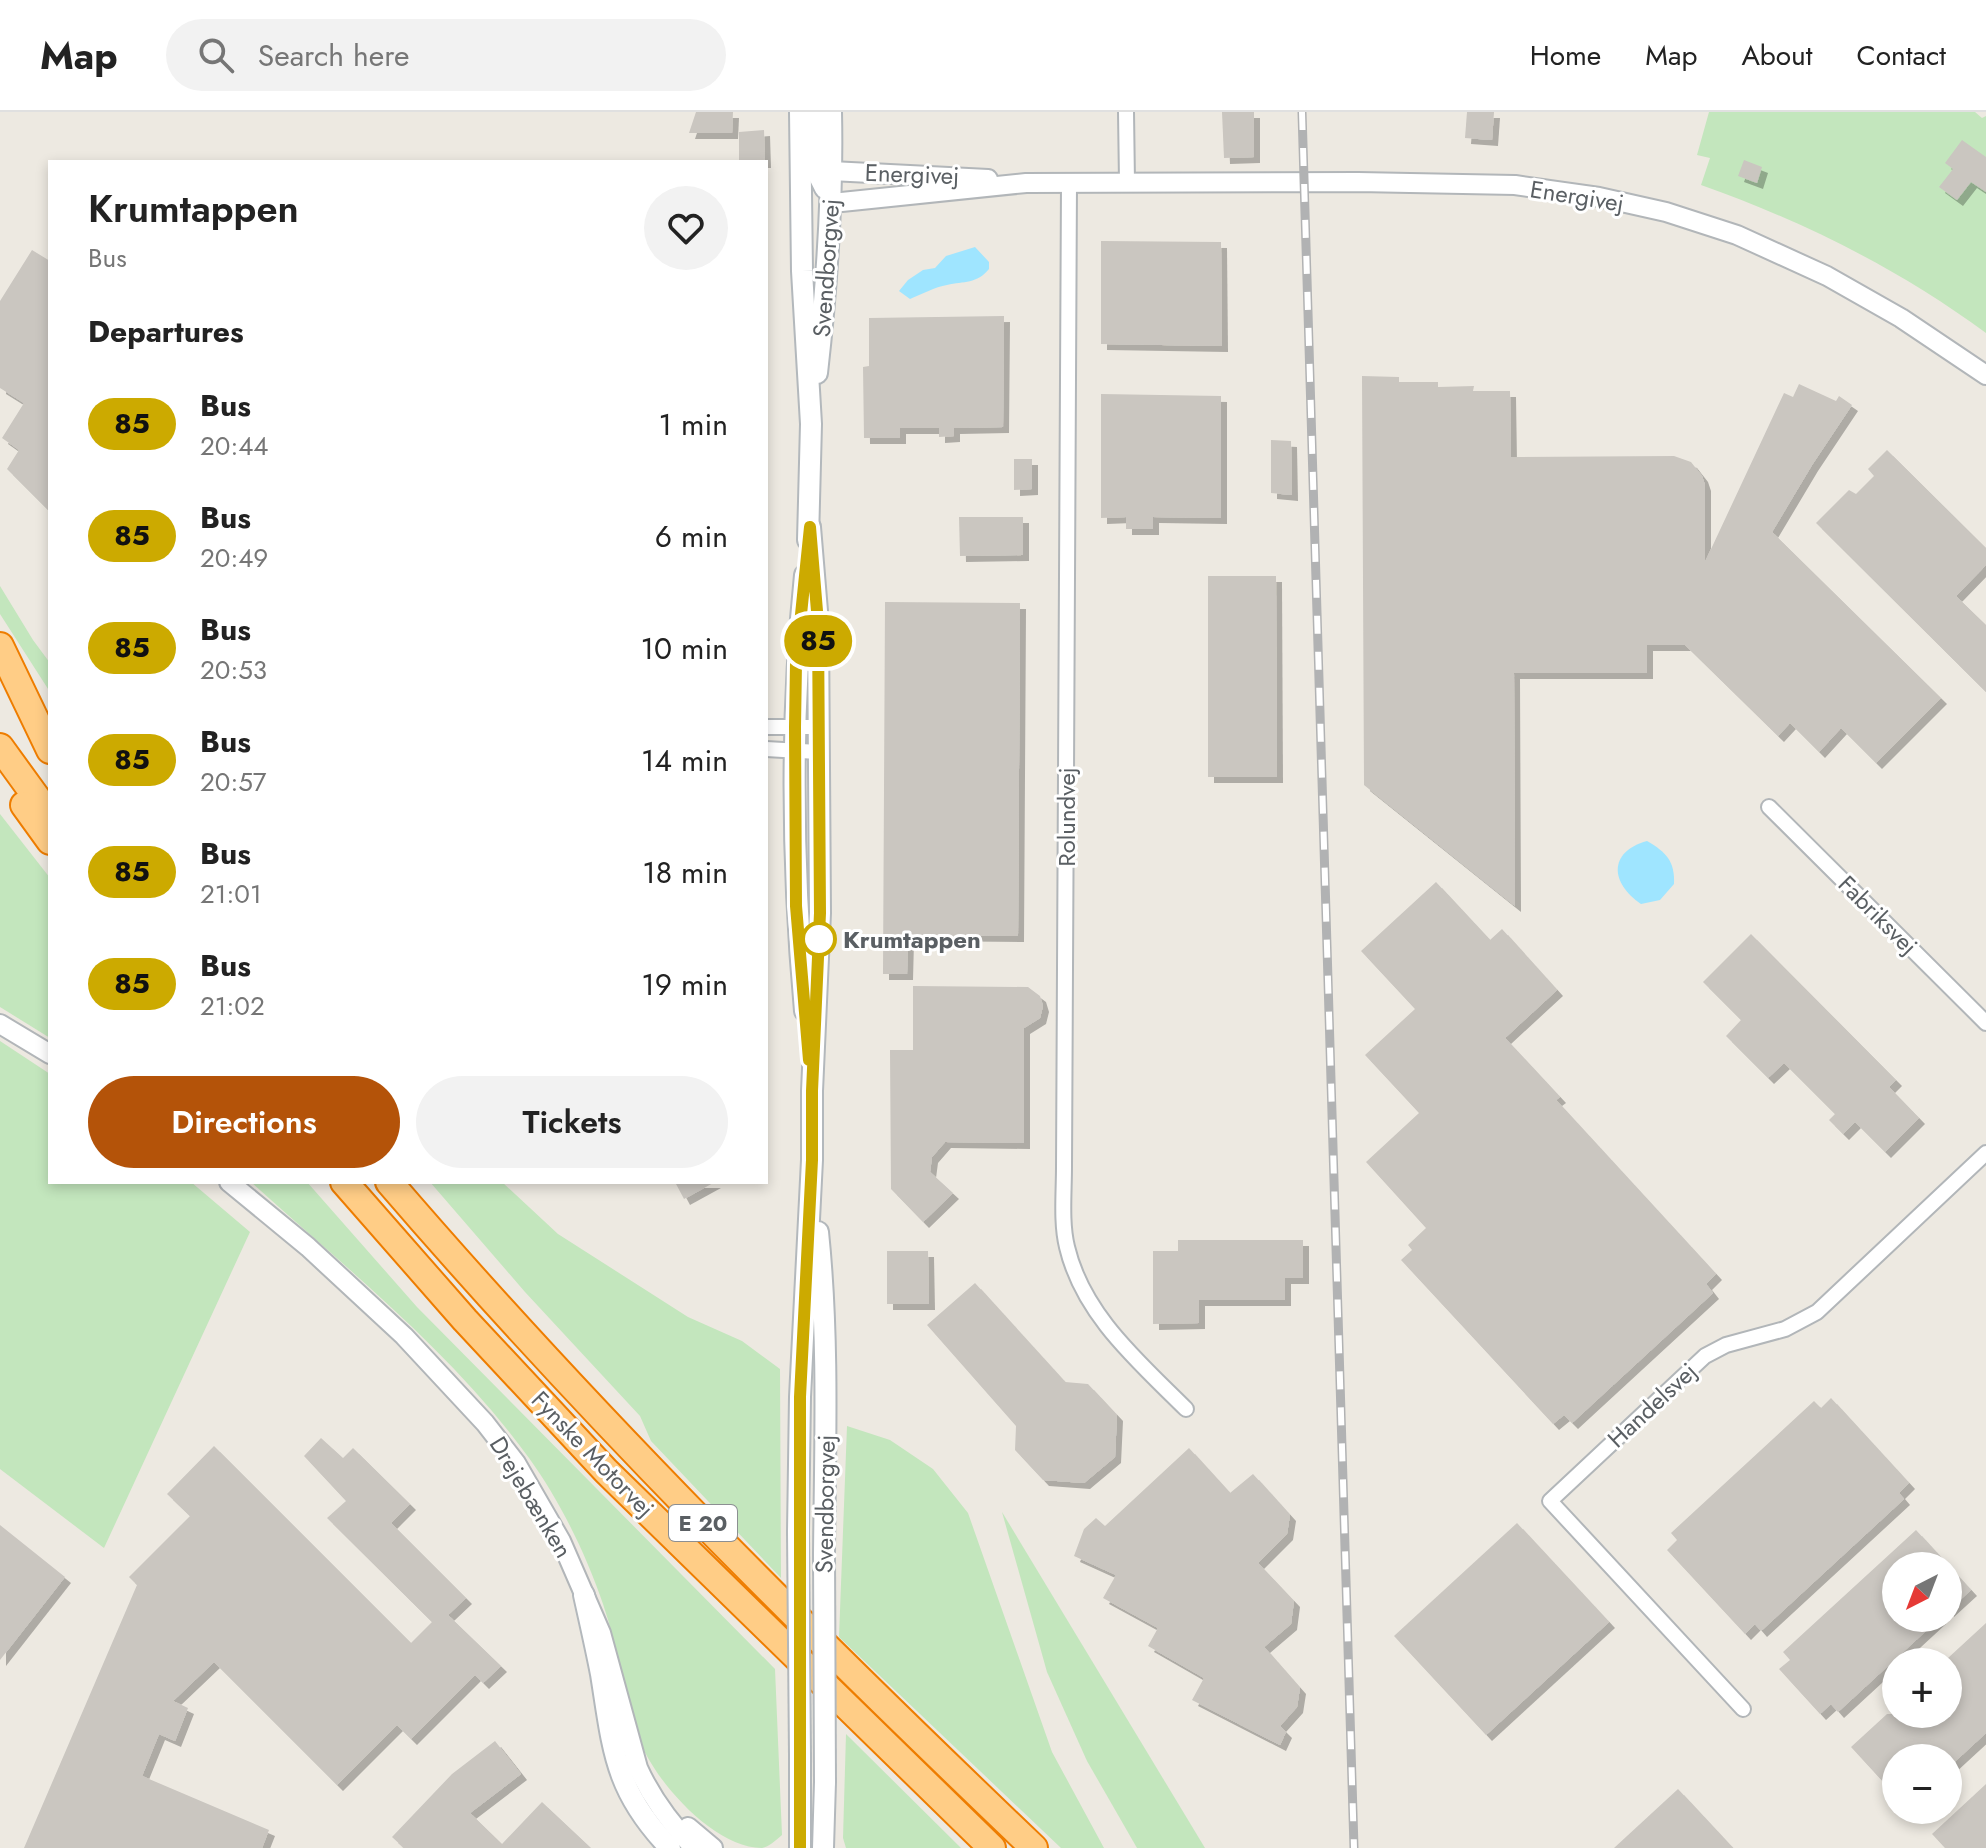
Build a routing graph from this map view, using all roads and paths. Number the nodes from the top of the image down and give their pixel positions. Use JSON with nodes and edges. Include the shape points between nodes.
{"nodes":[{"id":1,"x":800,"y":112,"type":"edge"},
{"id":2,"x":814,"y":112,"type":"edge"},
{"id":3,"x":831,"y":112,"type":"edge"},
{"id":4,"x":1126,"y":112,"type":"edge"},
{"id":5,"x":816,"y":176,"type":"junction"},
{"id":6,"x":1127,"y":182,"type":"junction"},
{"id":7,"x":1026,"y":183,"type":"junction"},
{"id":8,"x":1069,"y":183,"type":"junction"},
{"id":9,"x":832,"y":203,"type":"junction"},
{"id":10,"x":1986,"y":375,"type":"edge"},
{"id":11,"x":811,"y":424,"type":"junction"},
{"id":12,"x":810,"y":527,"type":"junction"},
{"id":13,"x":0,"y":646,"type":"edge"},
{"id":14,"x":0,"y":681,"type":"edge"},
{"id":15,"x":768,"y":727,"type":"edge"},
{"id":16,"x":795,"y":727,"type":"junction"},
{"id":17,"x":818,"y":727,"type":"junction"},
{"id":18,"x":0,"y":747,"type":"edge"},
{"id":19,"x":48,"y":747,"type":"edge"},
{"id":20,"x":48,"y":748,"type":"edge"},
{"id":21,"x":768,"y":749,"type":"edge"},
{"id":22,"x":795,"y":750,"type":"junction"},
{"id":23,"x":818,"y":752,"type":"junction"},
{"id":24,"x":0,"y":773,"type":"edge"},
{"id":25,"x":1769,"y":807,"type":"dead end"},
{"id":26,"x":48,"y":813,"type":"edge"},
{"id":27,"x":48,"y":838,"type":"edge"},
{"id":28,"x":1986,"y":1023,"type":"edge"},
{"id":29,"x":0,"y":1024,"type":"edge"},
{"id":30,"x":48,"y":1053,"type":"edge"},
{"id":31,"x":812,"y":1091,"type":"junction"},
{"id":32,"x":1986,"y":1153,"type":"edge"},
{"id":33,"x":812,"y":1160,"type":"junction"},
{"id":34,"x":231,"y":1184,"type":"edge"},
{"id":35,"x":346,"y":1184,"type":"edge"},
{"id":36,"x":391,"y":1184,"type":"edge"},
{"id":37,"x":1186,"y":1409,"type":"dead end"},
{"id":38,"x":584,"y":1595,"type":"junction"},
{"id":39,"x":1743,"y":1709,"type":"dead end"},
{"id":40,"x":646,"y":1787,"type":"junction"},
{"id":41,"x":798,"y":1844,"type":"edge"},
{"id":42,"x":670,"y":1848,"type":"edge"},
{"id":43,"x":694,"y":1848,"type":"edge"},
{"id":44,"x":713,"y":1848,"type":"edge"},
{"id":45,"x":823,"y":1848,"type":"edge"},
{"id":46,"x":992,"y":1848,"type":"edge"},
{"id":47,"x":1034,"y":1848,"type":"edge"}],
"edges":[{"from":1,"to":5,"type":"main road","name":"Svendborgvej"},
{"from":2,"to":5,"type":"main road"},
{"from":3,"to":5,"type":"main road","name":"Svendborgvej"},
{"from":4,"to":6,"type":"street"},
{"from":5,"to":7,"type":"street","name":"Energivej","via":[[957,175]]},
{"from":5,"to":9,"type":"main road","name":"Svendborgvej"},
{"from":5,"to":11,"type":"main road","name":"Svendborgvej","via":[[802,271]]},
{"from":6,"to":8,"type":"street","name":"Energivej"},
{"from":6,"to":10,"type":"street","name":"Energivej","via":[[1515,185],[1666,212],[1737,235],[1827,276]]},
{"from":7,"to":8,"type":"street","name":"Energivej"},
{"from":7,"to":9,"type":"street","name":"Energivej"},
{"from":8,"to":37,"type":"street","name":"Rolundvej","via":[[1066,1244],[1097,1314]]},
{"from":9,"to":11,"type":"main road","name":"Svendborgvej"},
{"from":11,"to":12,"type":"main road","name":"Svendborgvej"},
{"from":12,"to":16,"type":"main road","name":"Svendborgvej"},
{"from":12,"to":17,"type":"main road","name":"Svendborgvej","via":[[818,623]]},
{"from":13,"to":19,"type":"highway"},
{"from":14,"to":20,"type":"highway"},
{"from":15,"to":16,"type":"street"},
{"from":16,"to":17,"type":"street"},
{"from":16,"to":22,"type":"main road","name":"Svendborgvej"},
{"from":17,"to":23,"type":"main road","name":"Svendborgvej"},
{"from":18,"to":26,"type":"highway"},
{"from":21,"to":22,"type":"street"},
{"from":22,"to":23,"type":"street"},
{"from":22,"to":31,"type":"main road","name":"Svendborgvej","via":[[796,906]]},
{"from":23,"to":31,"type":"main road","name":"Svendborgvej","via":[[820,913]]},
{"from":24,"to":27,"type":"highway"},
{"from":25,"to":28,"type":"street","name":"Fabriksvej"},
{"from":29,"to":30,"type":"street"},
{"from":31,"to":33,"type":"main road","name":"Svendborgvej"},
{"from":32,"to":39,"type":"street","name":"Handelsvej","via":[[1817,1312],[1785,1329],[1705,1356],[1550,1501]]},
{"from":33,"to":41,"type":"main road","name":"Svendborgvej","bridge":true,"via":[[800,1397]]},
{"from":33,"to":45,"type":"main road","name":"Svendborgvej","bridge":true,"via":[[826,1381]]},
{"from":34,"to":38,"type":"street","name":"Drejebænken","via":[[404,1336],[485,1423],[548,1516]]},
{"from":35,"to":46,"type":"highway","name":"Fynske Motorvej","number":"E 20","via":[[606,1471]]},
{"from":36,"to":47,"type":"highway","name":"Fynske Motorvej","number":"E 20","via":[[641,1460]]},
{"from":38,"to":40,"type":"street","name":"Drejebænken","via":[[601,1633]]},
{"from":38,"to":42,"type":"main road","via":[[616,1764],[635,1807]]},
{"from":40,"to":43,"type":"street","name":"Drejebænken"},
{"from":40,"to":44,"type":"street"}]}
